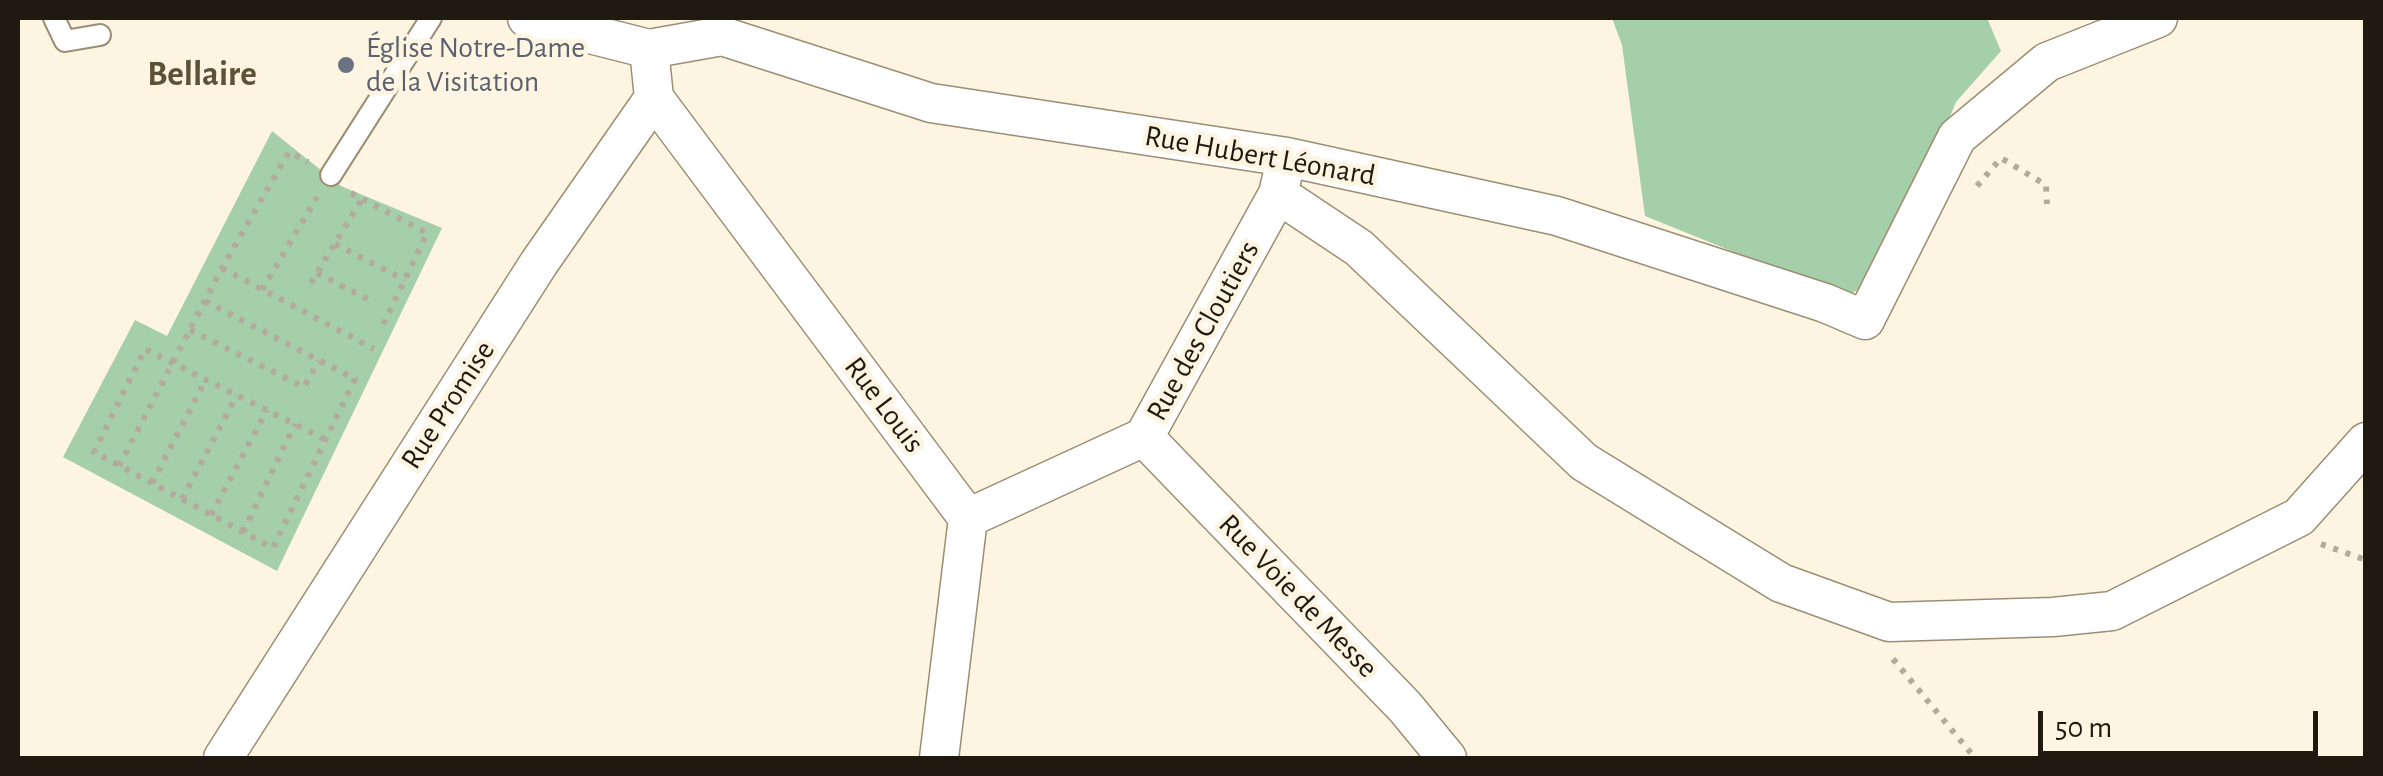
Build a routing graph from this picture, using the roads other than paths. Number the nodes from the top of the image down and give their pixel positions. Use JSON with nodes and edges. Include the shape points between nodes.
{"nodes":[{"id":1,"x":54,"y":18,"type":"edge"},
{"id":2,"x":432,"y":18,"type":"edge"},
{"id":3,"x":527,"y":18,"type":"edge"},
{"id":4,"x":2158,"y":18,"type":"edge"},
{"id":5,"x":100,"y":35,"type":"dead end"},
{"id":6,"x":648,"y":49,"type":"junction"},
{"id":7,"x":654,"y":98,"type":"junction"},
{"id":8,"x":1287,"y":156,"type":"junction"},
{"id":9,"x":329,"y":178,"type":"road end"},
{"id":10,"x":1278,"y":194,"type":"junction"},
{"id":11,"x":1144,"y":437,"type":"junction"},
{"id":12,"x":2366,"y":442,"type":"edge"},
{"id":13,"x":968,"y":518,"type":"junction"},
{"id":14,"x":223,"y":758,"type":"edge"},
{"id":15,"x":938,"y":758,"type":"edge"},
{"id":16,"x":1447,"y":758,"type":"edge"}],
"edges":[{"from":1,"to":5,"type":"lane","via":[[65,41]]},
{"from":2,"to":9,"type":"lane"},
{"from":3,"to":6,"type":"street"},
{"from":4,"to":8,"type":"street","name":"Rue Hubert Léonard","via":[[2047,62],[1957,137],[1865,320],[1558,216]]},
{"from":6,"to":7,"type":"street"},
{"from":6,"to":8,"type":"street","name":"Rue Hubert Léonard","via":[[722,36],[930,102]]},
{"from":7,"to":13,"type":"street","name":"Rue Louis"},
{"from":7,"to":14,"type":"street","name":"Rue Promise","via":[[539,263]]},
{"from":8,"to":10,"type":"street","name":"Rue des Cloutiers"},
{"from":10,"to":11,"type":"street","name":"Rue des Cloutiers"},
{"from":10,"to":12,"type":"street","via":[[1359,248],[1584,462],[1781,583],[1889,622],[2112,612],[2299,516]]},
{"from":11,"to":13,"type":"street","name":"Rue des Cloutiers"},
{"from":11,"to":16,"type":"street","name":"Rue Voie de Messe"},
{"from":13,"to":15,"type":"street"}]}
